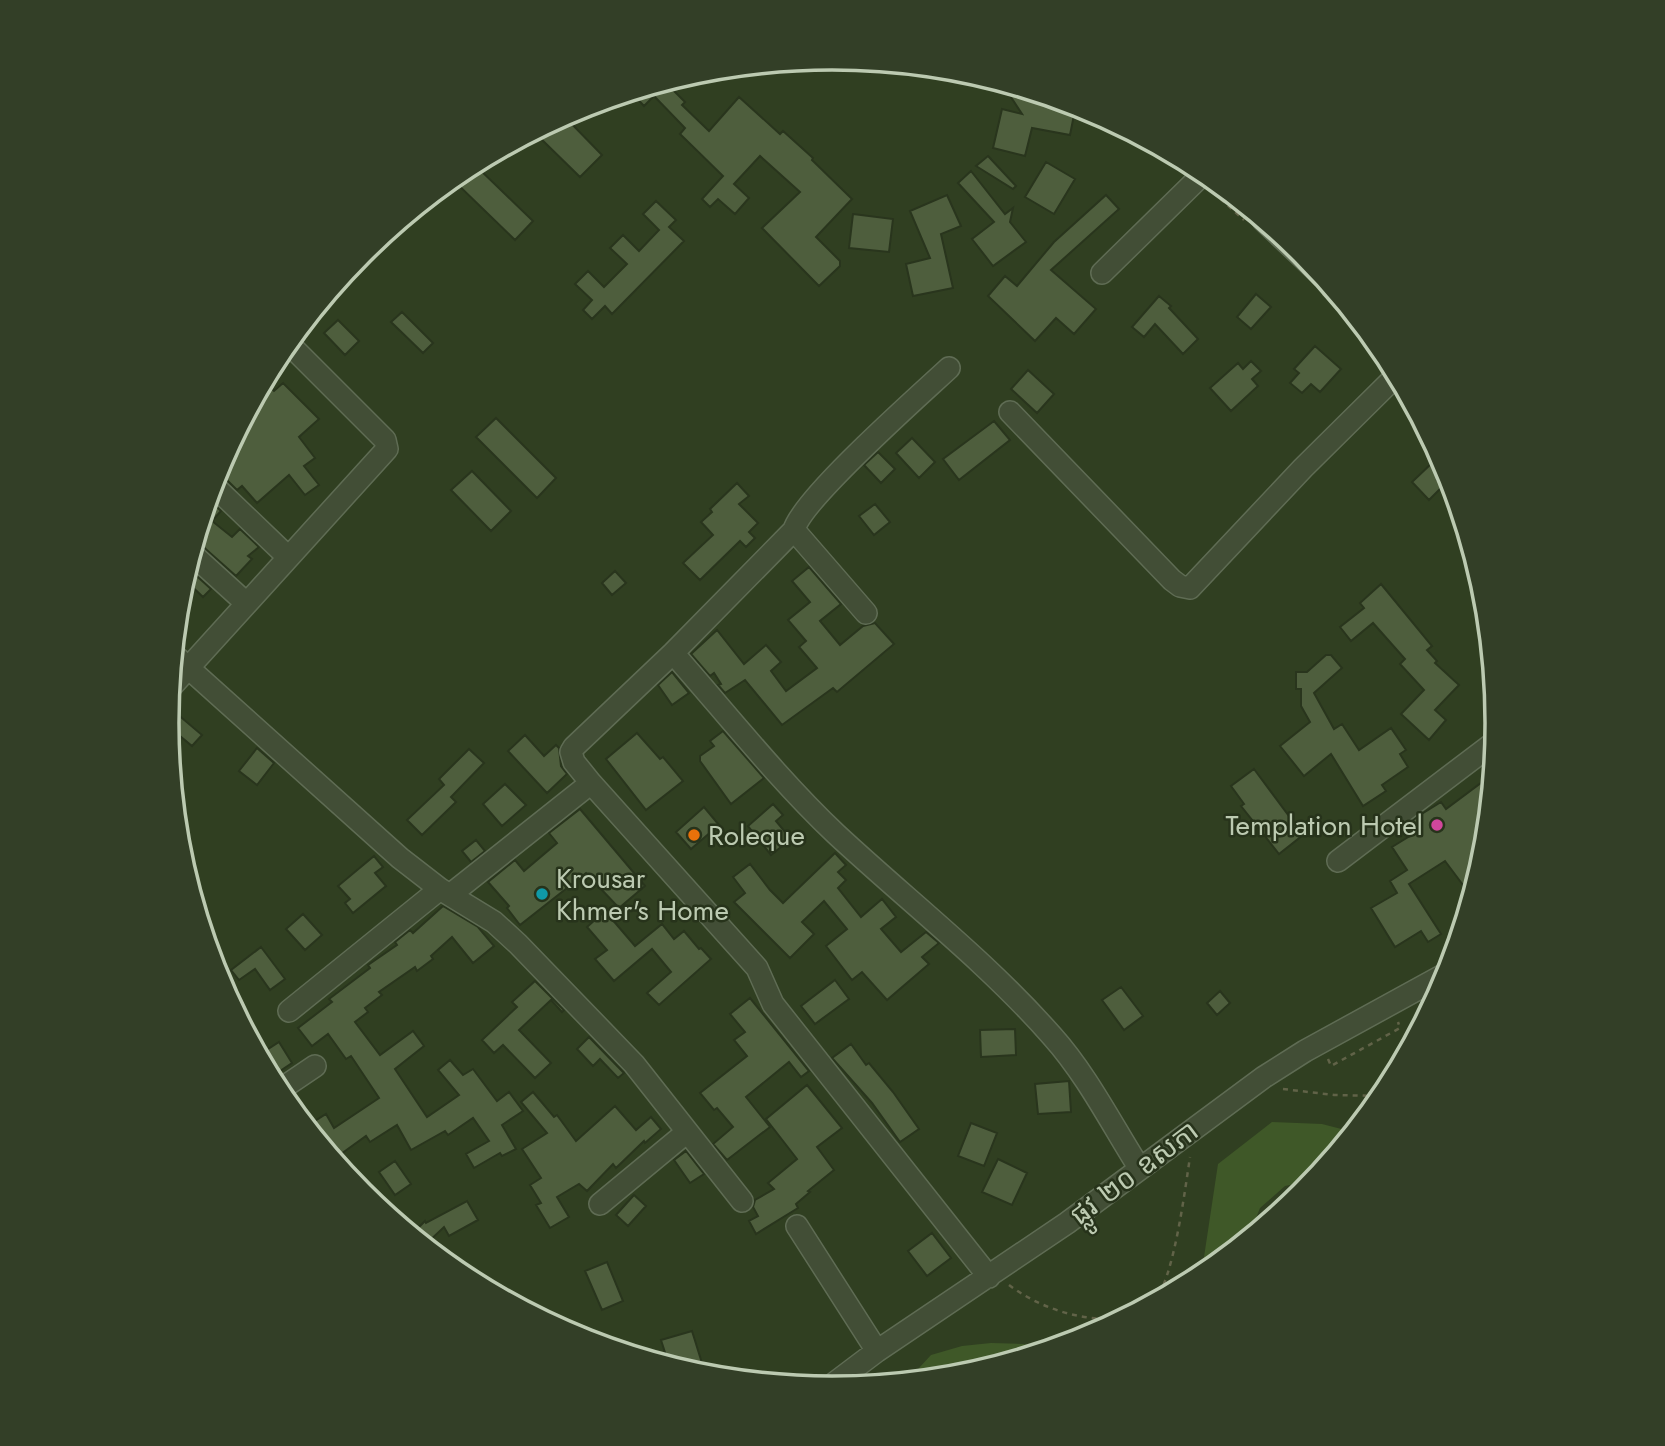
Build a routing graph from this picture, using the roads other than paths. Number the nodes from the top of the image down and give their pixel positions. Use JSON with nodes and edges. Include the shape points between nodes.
{"nodes":[{"id":1,"x":1196,"y":181,"type":"edge"},
{"id":2,"x":1102,"y":272,"type":"dead end"},
{"id":3,"x":296,"y":351,"type":"edge"},
{"id":4,"x":949,"y":368,"type":"dead end"},
{"id":5,"x":1389,"y":383,"type":"edge"},
{"id":6,"x":1010,"y":412,"type":"dead end"},
{"id":7,"x":221,"y":493,"type":"edge"},
{"id":8,"x":794,"y":530,"type":"junction"},
{"id":9,"x":288,"y":557,"type":"junction"},
{"id":10,"x":200,"y":561,"type":"edge"},
{"id":11,"x":246,"y":603,"type":"junction"},
{"id":12,"x":866,"y":613,"type":"dead end"},
{"id":13,"x":673,"y":653,"type":"junction"},
{"id":14,"x":183,"y":659,"type":"edge"},
{"id":15,"x":183,"y":662,"type":"edge"},
{"id":16,"x":1485,"y":750,"type":"edge"},
{"id":17,"x":591,"y":783,"type":"junction"},
{"id":18,"x":1338,"y":861,"type":"dead end"},
{"id":19,"x":445,"y":892,"type":"junction"},
{"id":20,"x":1432,"y":981,"type":"edge"},
{"id":21,"x":289,"y":1011,"type":"dead end"},
{"id":22,"x":315,"y":1066,"type":"dead end"},
{"id":23,"x":289,"y":1084,"type":"edge"},
{"id":24,"x":687,"y":1132,"type":"junction"},
{"id":25,"x":1140,"y":1168,"type":"junction"},
{"id":26,"x":742,"y":1201,"type":"dead end"},
{"id":27,"x":600,"y":1204,"type":"dead end"},
{"id":28,"x":797,"y":1226,"type":"dead end"},
{"id":29,"x":996,"y":1279,"type":"junction"},
{"id":30,"x":877,"y":1351,"type":"junction"},
{"id":31,"x":844,"y":1376,"type":"edge"}],
"edges":[{"from":1,"to":2,"type":"street"},
{"from":3,"to":9,"type":"street","via":[[387,449]]},
{"from":4,"to":8,"type":"street","via":[[841,471],[799,517]]},
{"from":5,"to":6,"type":"street","via":[[1190,588],[1172,580]]},
{"from":7,"to":9,"type":"street"},
{"from":8,"to":12,"type":"street"},
{"from":8,"to":13,"type":"street"},
{"from":9,"to":11,"type":"street"},
{"from":10,"to":11,"type":"street"},
{"from":11,"to":14,"type":"street"},
{"from":13,"to":17,"type":"street","via":[[574,747],[574,762]]},
{"from":13,"to":25,"type":"street","via":[[794,791],[1053,1037]]},
{"from":15,"to":19,"type":"street","via":[[400,858]]},
{"from":16,"to":18,"type":"street"},
{"from":17,"to":19,"type":"street"},
{"from":17,"to":29,"type":"street","via":[[757,968],[773,1004]]},
{"from":19,"to":21,"type":"street"},
{"from":19,"to":24,"type":"street","via":[[494,922],[518,944],[634,1064]]},
{"from":20,"to":25,"type":"street","name":"ផ្លូវ ២០ ឧសភា","via":[[1295,1057]]},
{"from":22,"to":23,"type":"street"},
{"from":24,"to":26,"type":"street"},
{"from":24,"to":27,"type":"street"},
{"from":25,"to":29,"type":"street","name":"ផ្លូវ ២០ ឧសភា"},
{"from":28,"to":30,"type":"street"},
{"from":29,"to":30,"type":"street","name":"ផ្លូវ ២០ ឧសភា"},
{"from":30,"to":31,"type":"street","name":"ផ្លូវ ២០ ឧសភា"}]}
